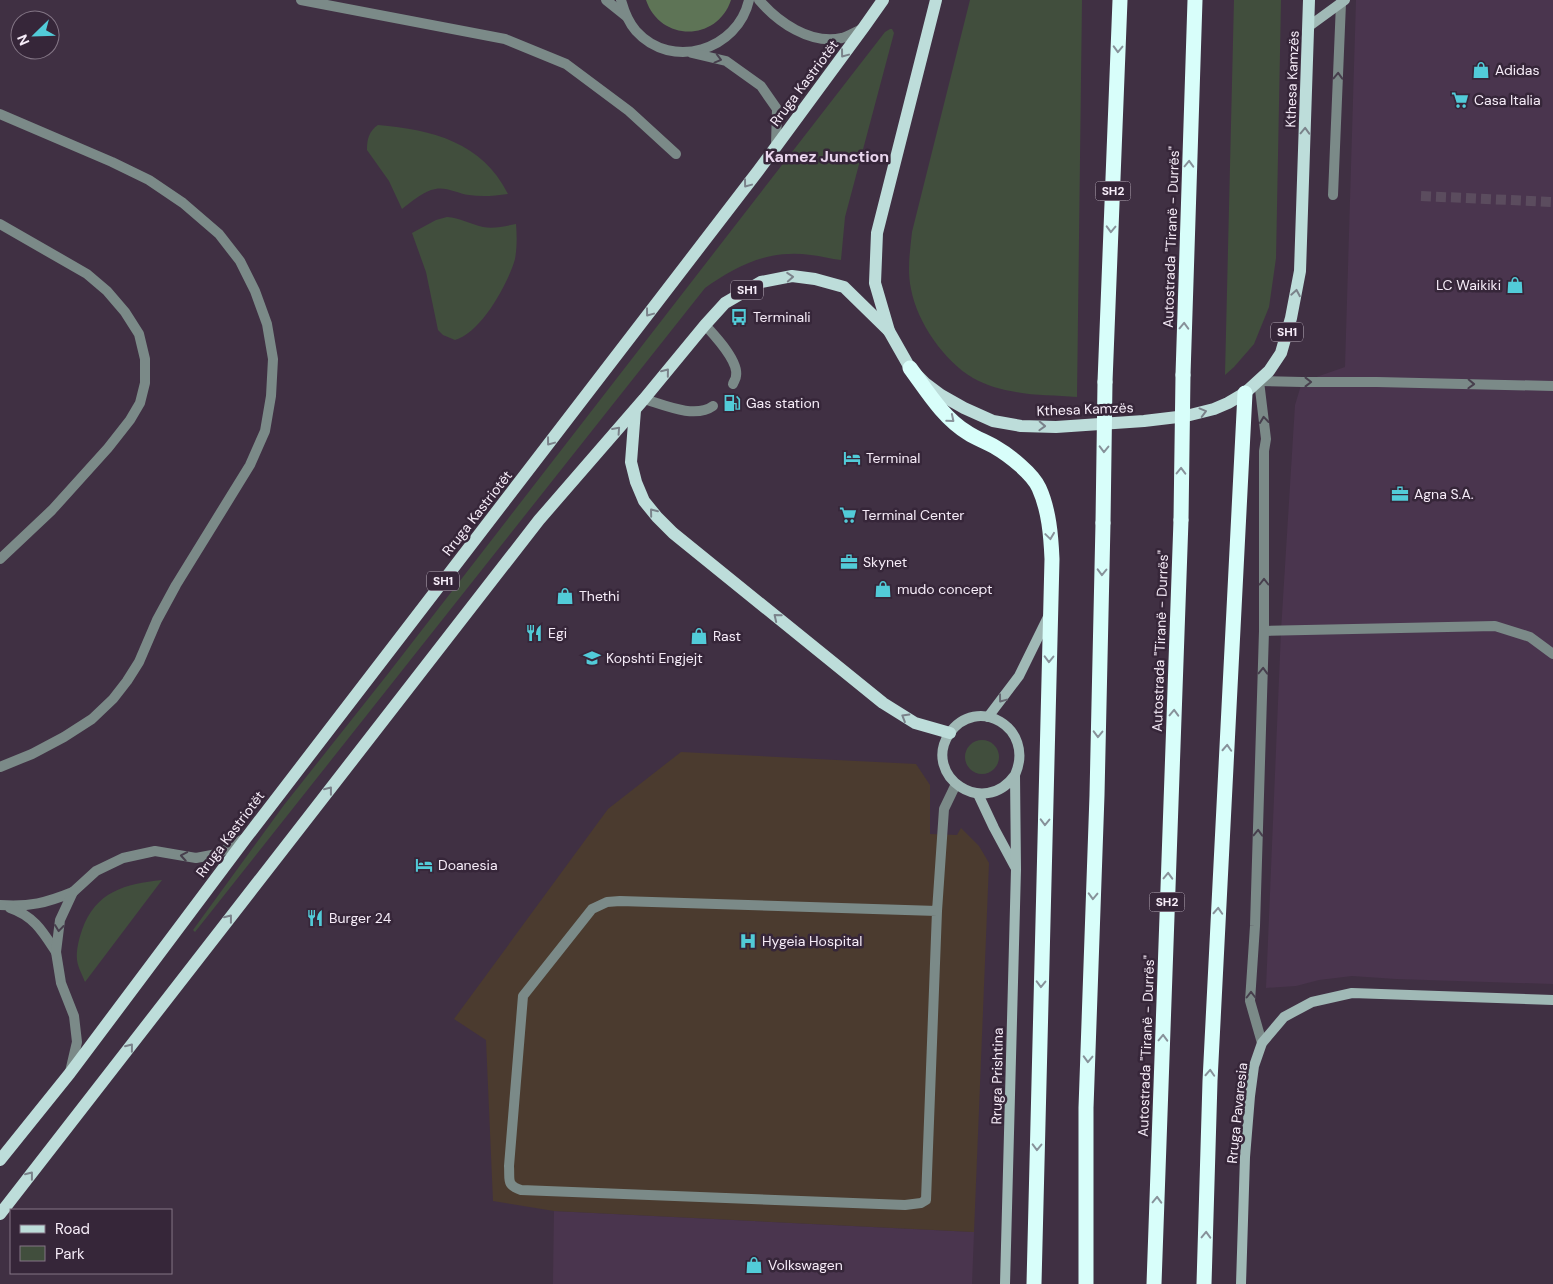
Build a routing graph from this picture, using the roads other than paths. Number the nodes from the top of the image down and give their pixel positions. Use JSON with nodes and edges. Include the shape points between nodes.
{"nodes":[{"id":1,"x":300,"y":0,"type":"edge"},
{"id":2,"x":606,"y":0,"type":"edge"},
{"id":3,"x":621,"y":0,"type":"edge"},
{"id":4,"x":749,"y":0,"type":"edge"},
{"id":5,"x":758,"y":0,"type":"edge"},
{"id":6,"x":883,"y":0,"type":"edge"},
{"id":7,"x":936,"y":0,"type":"edge"},
{"id":8,"x":1120,"y":0,"type":"edge"},
{"id":9,"x":1195,"y":0,"type":"edge"},
{"id":10,"x":1309,"y":0,"type":"edge"},
{"id":11,"x":1343,"y":1,"type":"edge"},
{"id":12,"x":626,"y":16,"type":"junction"},
{"id":13,"x":864,"y":27,"type":"junction"},
{"id":14,"x":1308,"y":27,"type":"junction"},
{"id":15,"x":689,"y":52,"type":"junction"},
{"id":16,"x":0,"y":114,"type":"edge"},
{"id":17,"x":776,"y":145,"type":"junction"},
{"id":18,"x":676,"y":154,"type":"dead end"},
{"id":19,"x":1333,"y":195,"type":"dead end"},
{"id":20,"x":0,"y":224,"type":"edge"},
{"id":21,"x":705,"y":325,"type":"junction"},
{"id":22,"x":889,"y":331,"type":"junction"},
{"id":23,"x":910,"y":368,"type":"junction"},
{"id":24,"x":1259,"y":381,"type":"junction"},
{"id":25,"x":733,"y":384,"type":"dead end"},
{"id":26,"x":1553,"y":386,"type":"edge"},
{"id":27,"x":1245,"y":393,"type":"junction"},
{"id":28,"x":644,"y":399,"type":"junction"},
{"id":29,"x":713,"y":406,"type":"dead end"},
{"id":30,"x":635,"y":410,"type":"junction"},
{"id":31,"x":0,"y":559,"type":"edge"},
{"id":32,"x":1051,"y":611,"type":"junction"},
{"id":33,"x":1264,"y":631,"type":"junction"},
{"id":34,"x":1553,"y":654,"type":"edge"},
{"id":35,"x":988,"y":717,"type":"junction"},
{"id":36,"x":950,"y":732,"type":"junction"},
{"id":37,"x":0,"y":767,"type":"edge"},
{"id":38,"x":1015,"y":775,"type":"junction"},
{"id":39,"x":956,"y":784,"type":"junction"},
{"id":40,"x":978,"y":794,"type":"junction"},
{"id":41,"x":246,"y":838,"type":"junction"},
{"id":42,"x":1016,"y":869,"type":"junction"},
{"id":43,"x":73,"y":892,"type":"junction"},
{"id":44,"x":1,"y":905,"type":"edge"},
{"id":45,"x":937,"y":911,"type":"junction"},
{"id":46,"x":56,"y":952,"type":"junction"},
{"id":47,"x":1553,"y":1000,"type":"edge"},
{"id":48,"x":1262,"y":1043,"type":"junction"},
{"id":49,"x":70,"y":1073,"type":"junction"},
{"id":50,"x":0,"y":1160,"type":"edge"},
{"id":51,"x":0,"y":1214,"type":"edge"},
{"id":52,"x":1005,"y":1284,"type":"edge"},
{"id":53,"x":1034,"y":1284,"type":"edge"},
{"id":54,"x":1086,"y":1284,"type":"edge"},
{"id":55,"x":1154,"y":1284,"type":"edge"},
{"id":56,"x":1204,"y":1284,"type":"edge"},
{"id":57,"x":1241,"y":1284,"type":"edge"}],
"edges":[{"from":1,"to":18,"type":"street","via":[[505,40],[566,64],[629,111]]},
{"from":2,"to":12,"type":"street"},
{"from":3,"to":12,"type":"street"},
{"from":4,"to":15,"type":"street","via":[[738,26],[724,39],[708,48]]},
{"from":5,"to":13,"type":"street","via":[[768,11],[800,32],[820,39],[842,38]]},
{"from":6,"to":13,"type":"main road","name":"Rruga Kastriotët","number":"SH1"},
{"from":7,"to":22,"type":"main road","name":"Kthesa Kamzës","number":"SH1","via":[[877,233],[875,282]]},
{"from":8,"to":54,"type":"highway","number":"SH2","one_way":true,"bridge":true,"via":[[1105,382],[1097,795],[1086,1108]]},
{"from":55,"to":9,"type":"highway","name":"Autostrada \"Tiranë - Durrës\"","number":"SH2","one_way":true,"bridge":true,"via":[[1181,520]]},
{"from":10,"to":14,"type":"main road","name":"Kthesa Kamzës","number":"SH1"},
{"from":11,"to":14,"type":"main road"},
{"from":19,"to":11,"type":"street","one_way":true},
{"from":12,"to":15,"type":"street","via":[[637,32],[652,44],[670,51]]},
{"from":13,"to":17,"type":"main road","name":"Rruga Kastriotët","number":"SH1","one_way":true},
{"from":24,"to":14,"type":"main road","name":"Kthesa Kamzës","number":"SH1","one_way":true,"via":[[1281,353],[1300,271]]},
{"from":15,"to":17,"type":"street","one_way":true,"via":[[726,61],[762,86],[776,110]]},
{"from":16,"to":37,"type":"street","via":[[149,180],[183,203],[219,234],[240,261],[255,291],[267,324],[273,359],[265,431],[250,464],[164,606],[127,681],[92,719],[32,754]]},
{"from":17,"to":41,"type":"main road","name":"Rruga Kastriotët","number":"SH1","one_way":true},
{"from":20,"to":31,"type":"street","via":[[87,274],[107,291],[139,334],[145,359],[145,383],[140,403],[130,420],[52,510]]},
{"from":21,"to":22,"type":"main road","number":"SH1","one_way":true,"via":[[725,304],[761,282],[792,276],[844,287]]},
{"from":21,"to":25,"type":"street","via":[[734,364],[736,375]]},
{"from":28,"to":21,"type":"main road","number":"SH1","one_way":true},
{"from":22,"to":23,"type":"main road","name":"Kthesa Kamzës","number":"SH1"},
{"from":23,"to":27,"type":"main road","name":"Kthesa Kamzës","number":"SH1","one_way":true,"via":[[941,395],[964,408],[993,421],[1021,426],[1056,427],[1186,416],[1221,406]]},
{"from":23,"to":32,"type":"highway","one_way":true,"via":[[942,411],[967,433],[996,447],[1019,464],[1039,487],[1051,541]]},
{"from":24,"to":26,"type":"street","one_way":true},
{"from":24,"to":27,"type":"main road","name":"Kthesa Kamzës","number":"SH1"},
{"from":33,"to":24,"type":"street","one_way":true,"via":[[1266,439]]},
{"from":56,"to":27,"type":"highway","one_way":true,"via":[[1210,1080]]},
{"from":28,"to":29,"type":"street","via":[[691,412]]},
{"from":28,"to":30,"type":"main road","number":"SH1"},
{"from":36,"to":30,"type":"main road","one_way":true,"via":[[915,723],[883,703],[657,518],[644,501],[631,462]]},
{"from":51,"to":30,"type":"main road","number":"SH1","one_way":true,"via":[[539,520]]},
{"from":32,"to":35,"type":"main road","one_way":true,"via":[[1019,676]]},
{"from":32,"to":53,"type":"highway","one_way":true},
{"from":33,"to":34,"type":"street","via":[[1495,626],[1530,637]]},
{"from":48,"to":33,"type":"street","one_way":true,"via":[[1250,1001]]},
{"from":35,"to":36,"type":"main road","via":[[967,720]]},
{"from":35,"to":38,"type":"main road","name":"Rruga Prishtina","via":[[1006,725],[1016,737],[1020,756]]},
{"from":36,"to":39,"type":"main road","via":[[944,761]]},
{"from":38,"to":40,"type":"main road","via":[[996,791]]},
{"from":38,"to":42,"type":"main road","name":"Rruga Prishtina"},
{"from":39,"to":40,"type":"main road"},
{"from":39,"to":45,"type":"street","via":[[944,809]]},
{"from":40,"to":42,"type":"main road","name":"Rruga Prishtina"},
{"from":41,"to":43,"type":"street","one_way":true,"via":[[217,854],[196,858],[155,851],[123,858],[96,871]]},
{"from":41,"to":49,"type":"main road","name":"Rruga Kastriotët","number":"SH1"},
{"from":42,"to":52,"type":"main road","name":"Rruga Prishtina"},
{"from":43,"to":44,"type":"street","via":[[30,906]]},
{"from":43,"to":46,"type":"street","one_way":true,"via":[[60,920]]},
{"from":44,"to":46,"type":"street","via":[[24,913],[40,927]]},
{"from":45,"to":45,"type":"street","via":[[926,1200],[905,1205],[512,1188],[509,1166],[523,996],[584,918],[599,904],[620,901]]},
{"from":46,"to":49,"type":"street","via":[[61,982],[74,1016],[77,1042]]},
{"from":47,"to":48,"type":"main road","name":"Rruga Pavaresia","via":[[1352,993],[1312,1002],[1284,1017]]},
{"from":48,"to":57,"type":"main road","name":"Rruga Pavaresia","via":[[1254,1066],[1250,1096]]},
{"from":49,"to":50,"type":"main road","name":"Rruga Kastriotët","number":"SH1"}]}
